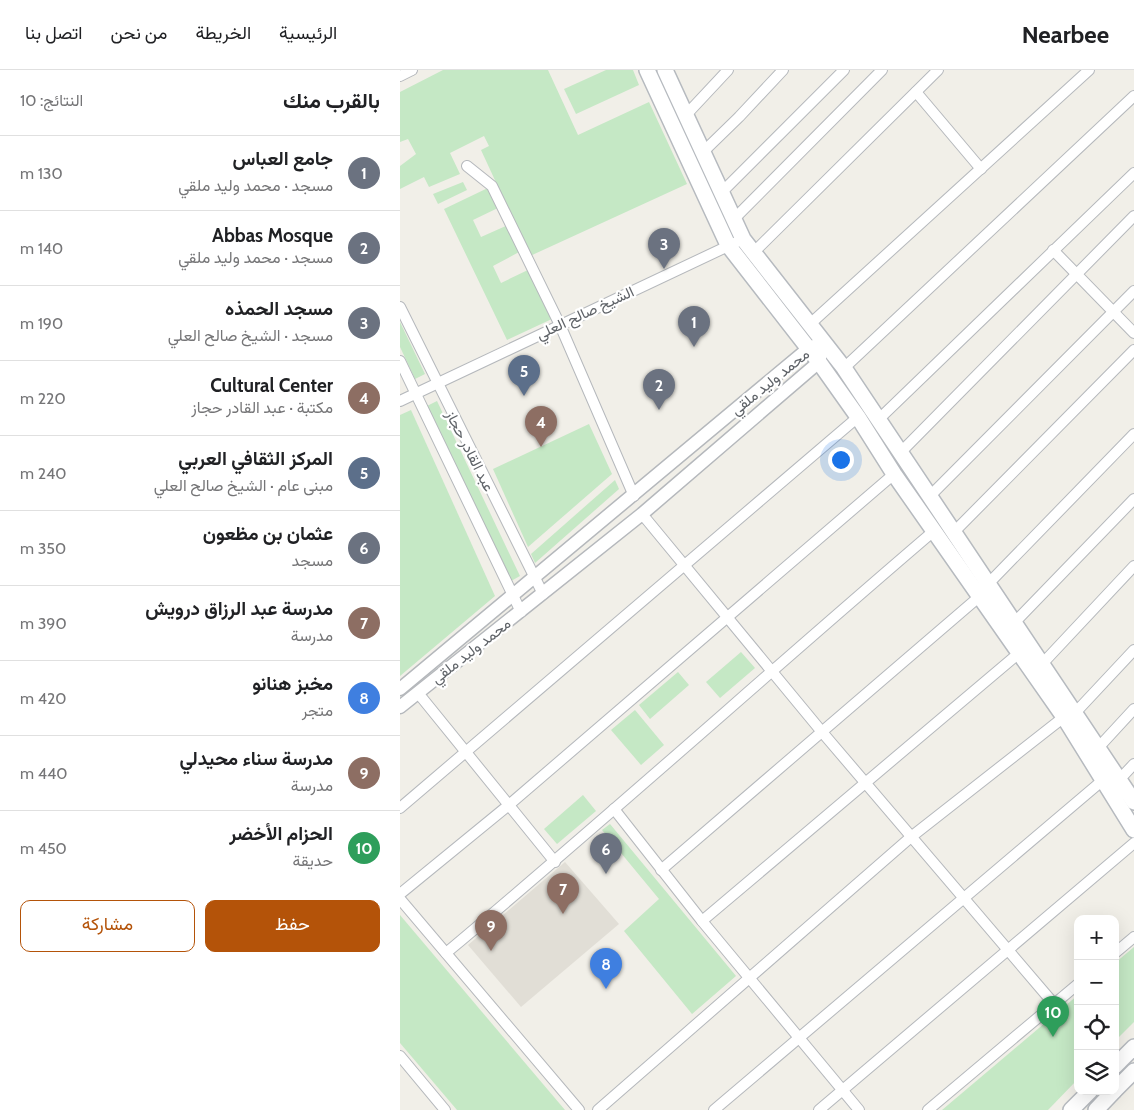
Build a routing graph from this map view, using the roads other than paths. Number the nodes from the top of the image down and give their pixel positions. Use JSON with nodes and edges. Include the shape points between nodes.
{"nodes":[{"id":1,"x":412,"y":70,"type":"edge"},
{"id":2,"x":647,"y":70,"type":"edge"},
{"id":3,"x":728,"y":70,"type":"edge"},
{"id":4,"x":783,"y":70,"type":"edge"},
{"id":5,"x":844,"y":70,"type":"edge"},
{"id":6,"x":882,"y":70,"type":"edge"},
{"id":7,"x":938,"y":70,"type":"edge"},
{"id":8,"x":1089,"y":70,"type":"edge"},
{"id":9,"x":669,"y":73,"type":"edge"},
{"id":10,"x":400,"y":76,"type":"edge"},
{"id":11,"x":916,"y":92,"type":"junction"},
{"id":12,"x":1134,"y":96,"type":"edge"},
{"id":13,"x":685,"y":116,"type":"junction"},
{"id":14,"x":702,"y":153,"type":"junction"},
{"id":15,"x":467,"y":166,"type":"dead end"},
{"id":16,"x":981,"y":169,"type":"junction"},
{"id":17,"x":1134,"y":172,"type":"edge"},
{"id":18,"x":721,"y":193,"type":"junction"},
{"id":19,"x":1134,"y":216,"type":"edge"},
{"id":20,"x":733,"y":220,"type":"junction"},
{"id":21,"x":735,"y":242,"type":"junction"},
{"id":22,"x":1053,"y":250,"type":"junction"},
{"id":23,"x":753,"y":253,"type":"junction"},
{"id":24,"x":1077,"y":273,"type":"junction"},
{"id":25,"x":1134,"y":291,"type":"edge"},
{"id":26,"x":400,"y":307,"type":"edge"},
{"id":27,"x":1114,"y":312,"type":"junction"},
{"id":28,"x":560,"y":325,"type":"junction"},
{"id":29,"x":810,"y":325,"type":"junction"},
{"id":30,"x":1134,"y":333,"type":"edge"},
{"id":31,"x":824,"y":342,"type":"junction"},
{"id":32,"x":809,"y":348,"type":"junction"},
{"id":33,"x":1134,"y":350,"type":"edge"},
{"id":34,"x":400,"y":361,"type":"edge"},
{"id":35,"x":819,"y":362,"type":"junction"},
{"id":36,"x":844,"y":368,"type":"junction"},
{"id":37,"x":436,"y":384,"type":"junction"},
{"id":38,"x":416,"y":394,"type":"junction"},
{"id":39,"x":400,"y":401,"type":"edge"},
{"id":40,"x":858,"y":417,"type":"junction"},
{"id":41,"x":878,"y":420,"type":"junction"},
{"id":42,"x":1134,"y":434,"type":"edge"},
{"id":43,"x":900,"y":453,"type":"junction"},
{"id":44,"x":894,"y":474,"type":"junction"},
{"id":45,"x":634,"y":496,"type":"junction"},
{"id":46,"x":929,"y":497,"type":"junction"},
{"id":47,"x":1134,"y":499,"type":"edge"},
{"id":48,"x":642,"y":514,"type":"junction"},
{"id":49,"x":935,"y":530,"type":"junction"},
{"id":50,"x":954,"y":532,"type":"junction"},
{"id":51,"x":682,"y":565,"type":"junction"},
{"id":52,"x":1134,"y":566,"type":"edge"},
{"id":53,"x":534,"y":577,"type":"junction"},
{"id":54,"x":984,"y":590,"type":"junction"},
{"id":55,"x":512,"y":594,"type":"junction"},
{"id":56,"x":542,"y":594,"type":"junction"},
{"id":57,"x":521,"y":612,"type":"junction"},
{"id":58,"x":726,"y":617,"type":"junction"},
{"id":59,"x":1015,"y":622,"type":"junction"},
{"id":60,"x":1134,"y":650,"type":"edge"},
{"id":61,"x":1019,"y":653,"type":"junction"},
{"id":62,"x":1043,"y":663,"type":"junction"},
{"id":63,"x":771,"y":670,"type":"junction"},
{"id":64,"x":400,"y":690,"type":"edge"},
{"id":65,"x":418,"y":693,"type":"junction"},
{"id":66,"x":400,"y":707,"type":"edge"},
{"id":67,"x":1134,"y":709,"type":"edge"},
{"id":68,"x":1069,"y":715,"type":"junction"},
{"id":69,"x":822,"y":732,"type":"junction"},
{"id":70,"x":1098,"y":748,"type":"junction"},
{"id":71,"x":466,"y":752,"type":"junction"},
{"id":72,"x":1134,"y":764,"type":"edge"},
{"id":73,"x":1104,"y":780,"type":"junction"},
{"id":74,"x":1119,"y":780,"type":"junction"},
{"id":75,"x":866,"y":783,"type":"junction"},
{"id":76,"x":1134,"y":802,"type":"edge"},
{"id":77,"x":510,"y":804,"type":"junction"},
{"id":78,"x":400,"y":808,"type":"edge"},
{"id":79,"x":614,"y":809,"type":"junction"},
{"id":80,"x":1134,"y":830,"type":"edge"},
{"id":81,"x":911,"y":836,"type":"junction"},
{"id":82,"x":1134,"y":843,"type":"edge"},
{"id":83,"x":555,"y":862,"type":"junction"},
{"id":84,"x":661,"y":870,"type":"junction"},
{"id":85,"x":400,"y":894,"type":"edge"},
{"id":86,"x":963,"y":898,"type":"junction"},
{"id":87,"x":400,"y":899,"type":"edge"},
{"id":88,"x":702,"y":921,"type":"junction"},
{"id":89,"x":1134,"y":937,"type":"edge"},
{"id":90,"x":1007,"y":950,"type":"junction"},
{"id":91,"x":1119,"y":950,"type":"edge"},
{"id":92,"x":446,"y":953,"type":"junction"},
{"id":93,"x":750,"y":977,"type":"junction"},
{"id":94,"x":1074,"y":987,"type":"edge"},
{"id":95,"x":1054,"y":1004,"type":"junction"},
{"id":96,"x":798,"y":1037,"type":"junction"},
{"id":97,"x":1134,"y":1047,"type":"edge"},
{"id":98,"x":400,"y":1056,"type":"edge"},
{"id":99,"x":1119,"y":1062,"type":"edge"},
{"id":100,"x":1134,"y":1071,"type":"edge"},
{"id":101,"x":1119,"y":1087,"type":"edge"},
{"id":102,"x":843,"y":1090,"type":"junction"},
{"id":103,"x":1086,"y":1095,"type":"edge"},
{"id":104,"x":1111,"y":1095,"type":"edge"},
{"id":105,"x":442,"y":1109,"type":"edge"},
{"id":106,"x":579,"y":1110,"type":"edge"},
{"id":107,"x":598,"y":1110,"type":"edge"},
{"id":108,"x":714,"y":1110,"type":"edge"},
{"id":109,"x":819,"y":1110,"type":"edge"},
{"id":110,"x":859,"y":1110,"type":"edge"},
{"id":111,"x":928,"y":1110,"type":"edge"},
{"id":112,"x":1072,"y":1110,"type":"edge"},
{"id":113,"x":1096,"y":1110,"type":"edge"}],
"edges":[{"from":1,"to":10,"type":"street"},
{"from":2,"to":21,"type":"main road"},
{"from":3,"to":13,"type":"street"},
{"from":4,"to":14,"type":"street"},
{"from":5,"to":18,"type":"street"},
{"from":6,"to":20,"type":"street"},
{"from":7,"to":11,"type":"street"},
{"from":8,"to":16,"type":"street"},
{"from":9,"to":13,"type":"main road"},
{"from":11,"to":16,"type":"street"},
{"from":11,"to":23,"type":"street"},
{"from":12,"to":36,"type":"street"},
{"from":13,"to":14,"type":"main road"},
{"from":14,"to":18,"type":"main road"},
{"from":15,"to":28,"type":"street","via":[[492,186]]},
{"from":16,"to":29,"type":"street"},
{"from":17,"to":22,"type":"street"},
{"from":18,"to":20,"type":"main road"},
{"from":19,"to":24,"type":"street"},
{"from":20,"to":21,"type":"main road"},
{"from":21,"to":23,"type":"main road"},
{"from":21,"to":28,"type":"street","name":"الشيخ صالح العلي"},
{"from":21,"to":32,"type":"main road"},
{"from":22,"to":24,"type":"street"},
{"from":22,"to":41,"type":"street"},
{"from":23,"to":29,"type":"main road"},
{"from":24,"to":27,"type":"street"},
{"from":24,"to":43,"type":"street"},
{"from":25,"to":27,"type":"street"},
{"from":26,"to":37,"type":"street","name":"عبد القادر حجاز"},
{"from":27,"to":30,"type":"street"},
{"from":27,"to":46,"type":"street"},
{"from":28,"to":37,"type":"street","name":"الشيخ صالح العلي"},
{"from":28,"to":45,"type":"street"},
{"from":29,"to":31,"type":"main road"},
{"from":31,"to":32,"type":"street","name":"محمد وليد ملقي"},
{"from":31,"to":35,"type":"street","name":"محمد وليد ملقي"},
{"from":31,"to":36,"type":"main road"},
{"from":32,"to":35,"type":"main road"},
{"from":32,"to":45,"type":"street","name":"محمد وليد ملقي"},
{"from":33,"to":50,"type":"street"},
{"from":34,"to":38,"type":"street","name":"عبد القادر حجاز"},
{"from":35,"to":40,"type":"main road"},
{"from":35,"to":48,"type":"street","name":"محمد وليد ملقي"},
{"from":36,"to":41,"type":"main road"},
{"from":37,"to":38,"type":"street","name":"الشيخ صالح العلي"},
{"from":37,"to":53,"type":"street","name":"عبد القادر حجاز"},
{"from":38,"to":39,"type":"street","name":"الشيخ صالح العلي"},
{"from":38,"to":55,"type":"street","name":"عبد القادر حجاز"},
{"from":40,"to":44,"type":"main road"},
{"from":40,"to":51,"type":"street"},
{"from":41,"to":43,"type":"main road"},
{"from":42,"to":54,"type":"street"},
{"from":43,"to":46,"type":"main road"},
{"from":44,"to":49,"type":"main road"},
{"from":44,"to":58,"type":"street"},
{"from":45,"to":53,"type":"street","name":"محمد وليد ملقي"},
{"from":46,"to":50,"type":"main road"},
{"from":47,"to":59,"type":"street"},
{"from":48,"to":51,"type":"street"},
{"from":48,"to":56,"type":"street","name":"محمد وليد ملقي"},
{"from":49,"to":54,"type":"main road"},
{"from":49,"to":63,"type":"street"},
{"from":50,"to":54,"type":"main road"},
{"from":51,"to":58,"type":"street"},
{"from":51,"to":71,"type":"street"},
{"from":52,"to":62,"type":"street"},
{"from":53,"to":55,"type":"street","name":"محمد وليد ملقي"},
{"from":53,"to":56,"type":"street","name":"عبد القادر حجاز"},
{"from":54,"to":59,"type":"main road"},
{"from":54,"to":61,"type":"main road"},
{"from":54,"to":69,"type":"street"},
{"from":55,"to":57,"type":"street","name":"عبد القادر حجاز"},
{"from":55,"to":64,"type":"street","name":"محمد وليد ملقي"},
{"from":56,"to":57,"type":"street","name":"محمد وليد ملقي"},
{"from":57,"to":65,"type":"street","name":"محمد وليد ملقي"},
{"from":58,"to":63,"type":"street"},
{"from":58,"to":77,"type":"street"},
{"from":59,"to":62,"type":"main road"},
{"from":60,"to":68,"type":"street"},
{"from":61,"to":68,"type":"main road"},
{"from":61,"to":75,"type":"street"},
{"from":62,"to":68,"type":"main road"},
{"from":63,"to":69,"type":"street"},
{"from":63,"to":79,"type":"street"},
{"from":65,"to":66,"type":"street","name":"محمد وليد ملقي"},
{"from":65,"to":71,"type":"street"},
{"from":67,"to":70,"type":"street"},
{"from":68,"to":70,"type":"main road"},
{"from":68,"to":73,"type":"main road"},
{"from":68,"to":81,"type":"street"},
{"from":69,"to":75,"type":"street"},
{"from":69,"to":84,"type":"street"},
{"from":70,"to":74,"type":"main road"},
{"from":71,"to":77,"type":"street"},
{"from":71,"to":78,"type":"street"},
{"from":72,"to":74,"type":"street"},
{"from":73,"to":80,"type":"main road"},
{"from":73,"to":86,"type":"street"},
{"from":74,"to":76,"type":"main road"},
{"from":75,"to":81,"type":"street"},
{"from":75,"to":88,"type":"street"},
{"from":77,"to":83,"type":"street"},
{"from":77,"to":85,"type":"street"},
{"from":79,"to":83,"type":"street"},
{"from":79,"to":84,"type":"street"},
{"from":81,"to":86,"type":"street"},
{"from":81,"to":93,"type":"street"},
{"from":82,"to":90,"type":"street"},
{"from":83,"to":92,"type":"street"},
{"from":84,"to":88,"type":"street"},
{"from":86,"to":90,"type":"street"},
{"from":86,"to":96,"type":"street"},
{"from":87,"to":92,"type":"street"},
{"from":88,"to":93,"type":"street"},
{"from":89,"to":91,"type":"street"},
{"from":90,"to":95,"type":"street"},
{"from":90,"to":102,"type":"street"},
{"from":92,"to":106,"type":"street"},
{"from":93,"to":96,"type":"street"},
{"from":93,"to":107,"type":"street"},
{"from":94,"to":95,"type":"street"},
{"from":95,"to":111,"type":"street"},
{"from":96,"to":102,"type":"street"},
{"from":96,"to":108,"type":"street"},
{"from":97,"to":99,"type":"main road"},
{"from":98,"to":105,"type":"street"},
{"from":100,"to":101,"type":"main road"},
{"from":102,"to":109,"type":"street"},
{"from":102,"to":110,"type":"street"},
{"from":103,"to":112,"type":"main road"},
{"from":104,"to":113,"type":"main road"}]}
